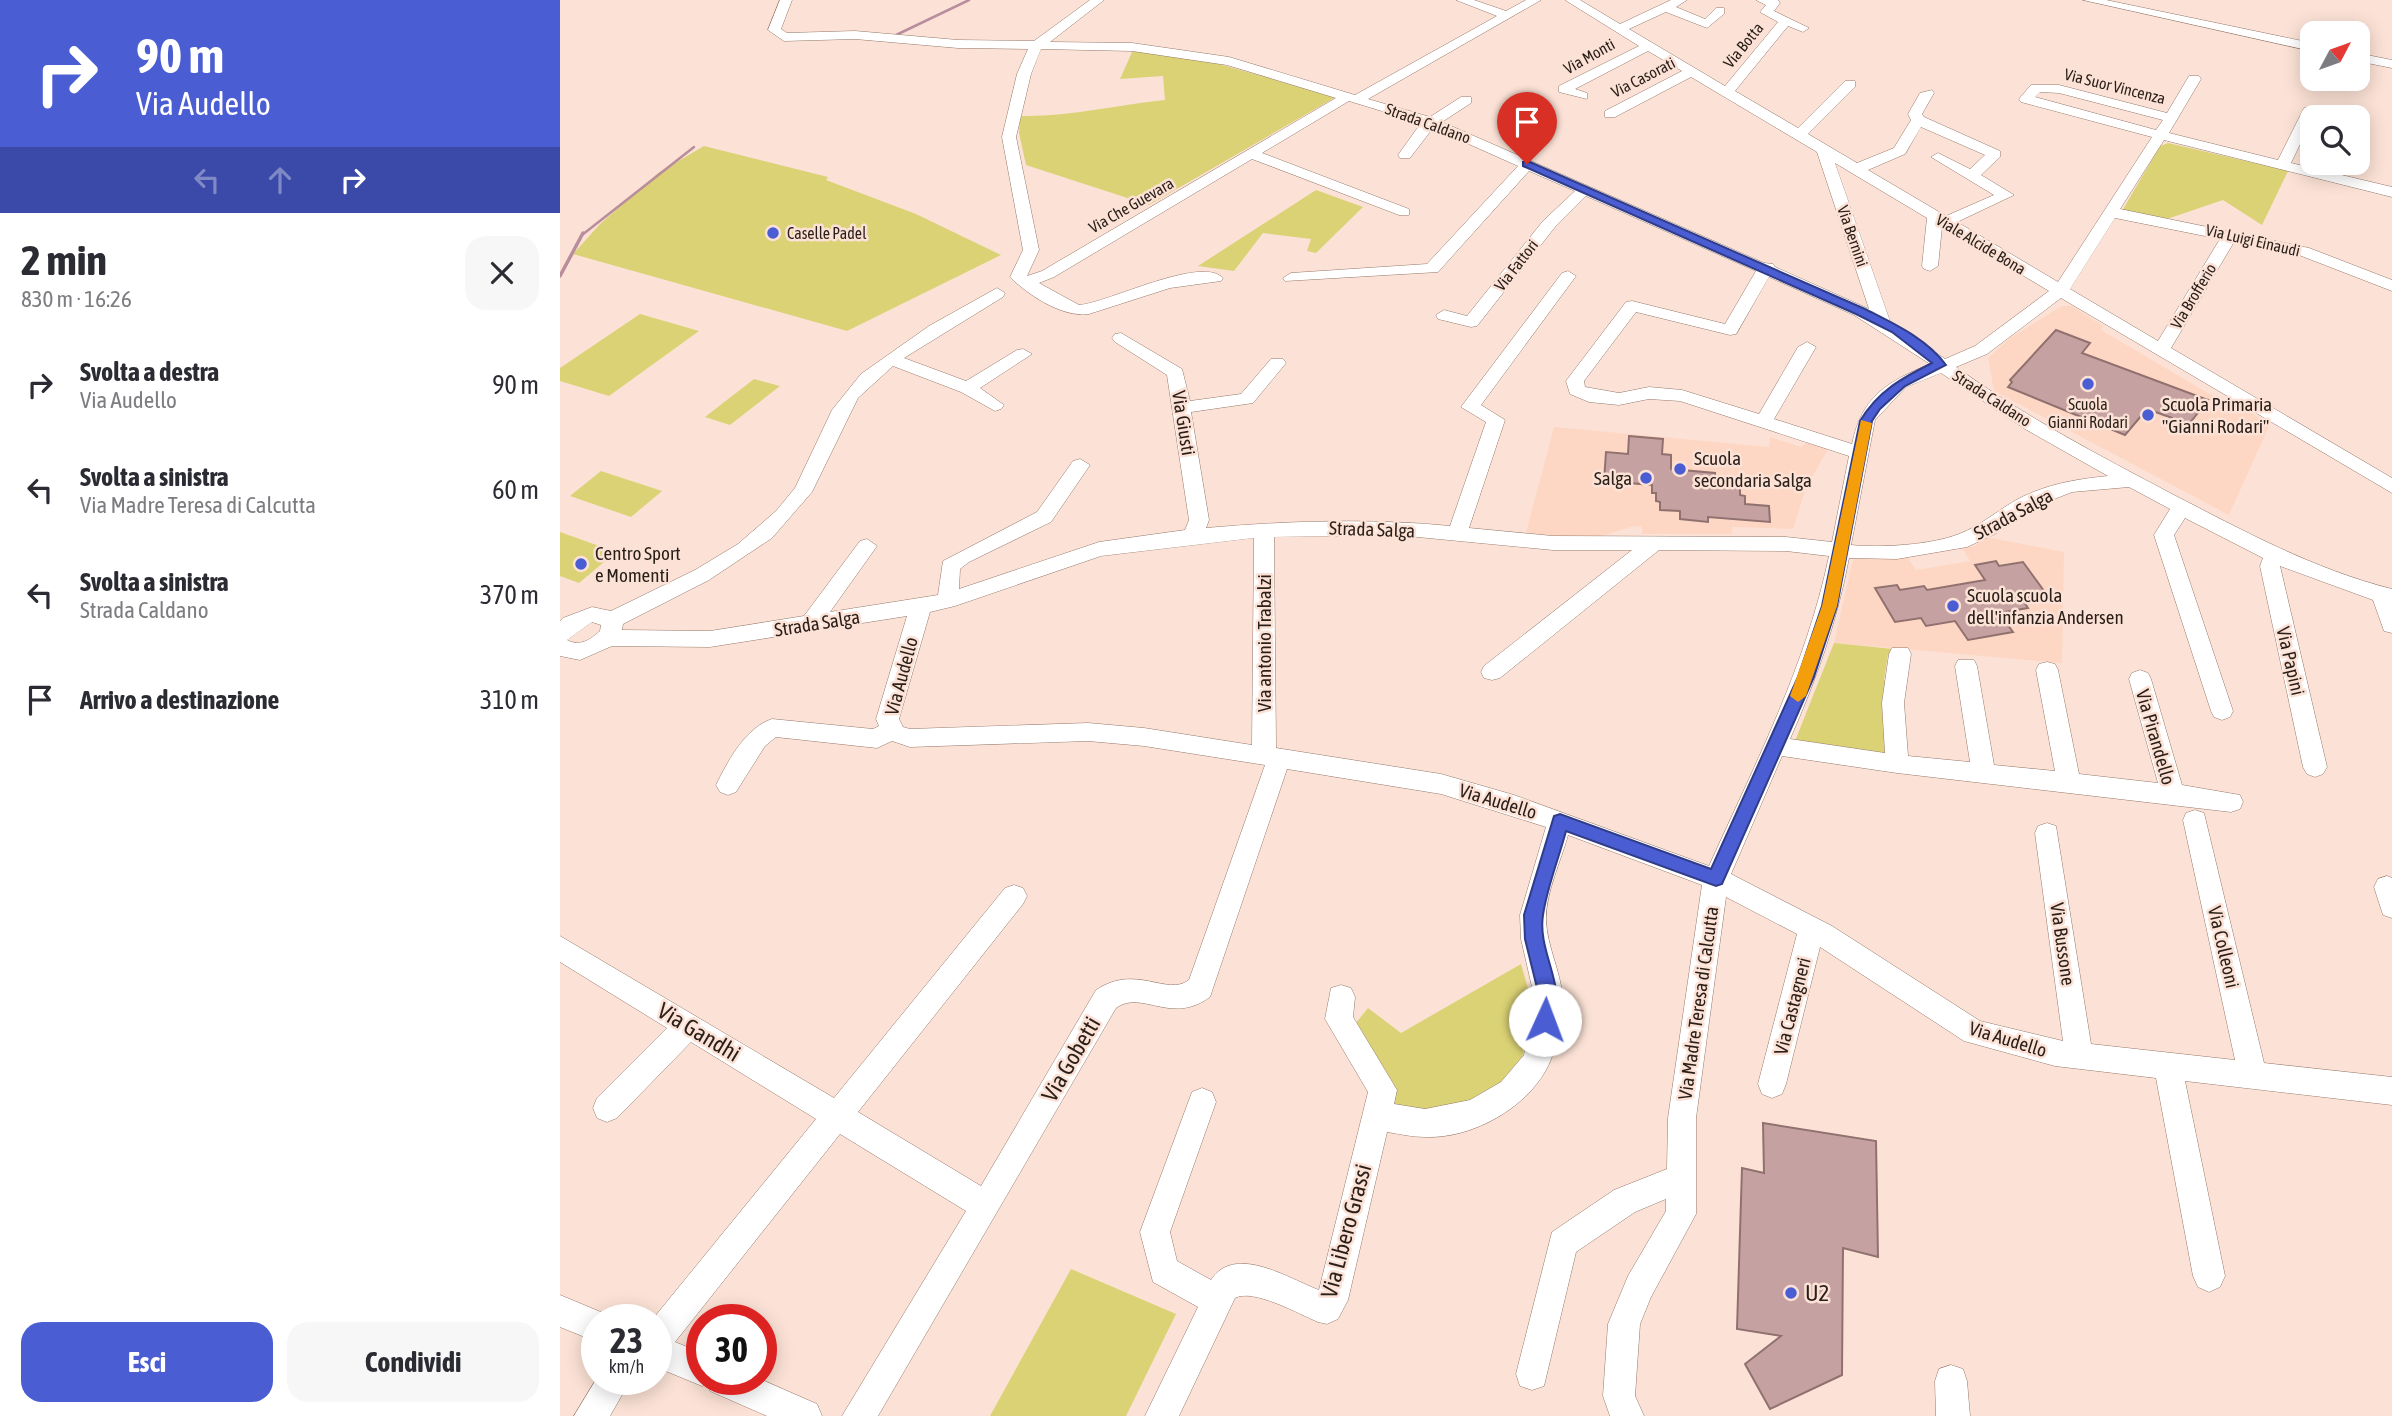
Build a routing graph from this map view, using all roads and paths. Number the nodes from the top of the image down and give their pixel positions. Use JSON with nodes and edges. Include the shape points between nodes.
{"nodes":[{"id":1,"x":786,"y":0,"type":"edge"},
{"id":2,"x":1098,"y":0,"type":"edge"},
{"id":3,"x":1462,"y":0,"type":"edge"},
{"id":4,"x":1535,"y":0,"type":"edge"},
{"id":5,"x":1571,"y":0,"type":"edge"},
{"id":6,"x":1681,"y":0,"type":"edge"},
{"id":7,"x":1762,"y":0,"type":"edge"},
{"id":8,"x":2090,"y":0,"type":"edge"},
{"id":9,"x":1666,"y":7,"type":"junction"},
{"id":10,"x":1720,"y":11,"type":"dead end"},
{"id":11,"x":1506,"y":15,"type":"junction"},
{"id":12,"x":1786,"y":20,"type":"junction"},
{"id":13,"x":1803,"y":27,"type":"dead end"},
{"id":14,"x":1619,"y":29,"type":"junction"},
{"id":15,"x":2300,"y":44,"type":"edge"},
{"id":16,"x":1036,"y":46,"type":"junction"},
{"id":17,"x":1648,"y":46,"type":"junction"},
{"id":18,"x":2370,"y":60,"type":"edge"},
{"id":19,"x":2392,"y":64,"type":"edge"},
{"id":20,"x":1692,"y":71,"type":"junction"},
{"id":21,"x":2194,"y":79,"type":"dead end"},
{"id":22,"x":1850,"y":84,"type":"dead end"},
{"id":23,"x":1727,"y":92,"type":"junction"},
{"id":24,"x":1927,"y":93,"type":"dead end"},
{"id":25,"x":1582,"y":96,"type":"dead end"},
{"id":26,"x":1353,"y":98,"type":"junction"},
{"id":27,"x":1466,"y":100,"type":"dead end"},
{"id":28,"x":1610,"y":114,"type":"dead end"},
{"id":29,"x":2171,"y":118,"type":"junction"},
{"id":30,"x":1918,"y":120,"type":"junction"},
{"id":31,"x":1431,"y":122,"type":"junction"},
{"id":32,"x":2300,"y":128,"type":"edge"},
{"id":33,"x":1799,"y":135,"type":"junction"},
{"id":34,"x":2160,"y":135,"type":"junction"},
{"id":35,"x":1823,"y":149,"type":"junction"},
{"id":36,"x":1252,"y":154,"type":"junction"},
{"id":37,"x":1405,"y":155,"type":"dead end"},
{"id":38,"x":1938,"y":157,"type":"dead end"},
{"id":39,"x":1527,"y":164,"type":"junction"},
{"id":40,"x":2283,"y":164,"type":"junction"},
{"id":41,"x":1856,"y":169,"type":"junction"},
{"id":42,"x":1972,"y":175,"type":"junction"},
{"id":43,"x":1584,"y":190,"type":"junction"},
{"id":44,"x":2392,"y":192,"type":"edge"},
{"id":45,"x":1404,"y":212,"type":"dead end"},
{"id":46,"x":2110,"y":212,"type":"junction"},
{"id":47,"x":1940,"y":219,"type":"junction"},
{"id":48,"x":2226,"y":241,"type":"dead end"},
{"id":49,"x":1930,"y":266,"type":"dead end"},
{"id":50,"x":1767,"y":267,"type":"junction"},
{"id":51,"x":1568,"y":276,"type":"dead end"},
{"id":52,"x":1023,"y":277,"type":"junction"},
{"id":53,"x":1215,"y":278,"type":"dead end"},
{"id":54,"x":1291,"y":278,"type":"dead end"},
{"id":55,"x":2392,"y":286,"type":"edge"},
{"id":56,"x":2060,"y":291,"type":"junction"},
{"id":57,"x":1444,"y":315,"type":"dead end"},
{"id":58,"x":1882,"y":322,"type":"junction"},
{"id":59,"x":1121,"y":338,"type":"dead end"},
{"id":60,"x":1807,"y":347,"type":"dead end"},
{"id":61,"x":2161,"y":350,"type":"junction"},
{"id":62,"x":1023,"y":354,"type":"dead end"},
{"id":63,"x":891,"y":359,"type":"junction"},
{"id":64,"x":1277,"y":363,"type":"dead end"},
{"id":65,"x":1940,"y":365,"type":"junction"},
{"id":66,"x":967,"y":388,"type":"junction"},
{"id":67,"x":995,"y":405,"type":"dead end"},
{"id":68,"x":1182,"y":408,"type":"junction"},
{"id":69,"x":1763,"y":423,"type":"junction"},
{"id":70,"x":1859,"y":453,"type":"junction"},
{"id":71,"x":1080,"y":465,"type":"dead end"},
{"id":72,"x":2133,"y":481,"type":"junction"},
{"id":73,"x":2392,"y":487,"type":"edge"},
{"id":74,"x":2182,"y":508,"type":"junction"},
{"id":75,"x":1264,"y":530,"type":"junction"},
{"id":76,"x":1458,"y":535,"type":"junction"},
{"id":77,"x":1193,"y":536,"type":"junction"},
{"id":78,"x":1655,"y":542,"type":"junction"},
{"id":79,"x":867,"y":547,"type":"dead end"},
{"id":80,"x":1842,"y":551,"type":"junction"},
{"id":81,"x":2275,"y":555,"type":"junction"},
{"id":82,"x":2387,"y":596,"type":"edge"},
{"id":83,"x":948,"y":601,"type":"junction"},
{"id":84,"x":921,"y":607,"type":"junction"},
{"id":85,"x":811,"y":623,"type":"junction"},
{"id":86,"x":2392,"y":625,"type":"edge"},
{"id":87,"x":609,"y":629,"type":"junction"},
{"id":88,"x":562,"y":636,"type":"edge"},
{"id":89,"x":1900,"y":654,"type":"dead end"},
{"id":90,"x":1966,"y":666,"type":"dead end"},
{"id":91,"x":2047,"y":670,"type":"dead end"},
{"id":92,"x":1492,"y":672,"type":"dead end"},
{"id":93,"x":2140,"y":679,"type":"dead end"},
{"id":94,"x":2222,"y":710,"type":"dead end"},
{"id":95,"x":890,"y":730,"type":"junction"},
{"id":96,"x":1775,"y":746,"type":"junction"},
{"id":97,"x":1271,"y":757,"type":"junction"},
{"id":98,"x":1897,"y":764,"type":"junction"},
{"id":99,"x":2315,"y":767,"type":"dead end"},
{"id":100,"x":1984,"y":774,"type":"junction"},
{"id":101,"x":2069,"y":783,"type":"junction"},
{"id":102,"x":728,"y":785,"type":"dead end"},
{"id":103,"x":2173,"y":794,"type":"junction"},
{"id":104,"x":2231,"y":802,"type":"dead end"},
{"id":105,"x":2195,"y":820,"type":"dead end"},
{"id":106,"x":1560,"y":821,"type":"junction"},
{"id":107,"x":2047,"y":832,"type":"dead end"},
{"id":108,"x":1716,"y":879,"type":"junction"},
{"id":109,"x":1014,"y":896,"type":"dead end"},
{"id":110,"x":1812,"y":928,"type":"junction"},
{"id":111,"x":560,"y":948,"type":"edge"},
{"id":112,"x":1342,"y":996,"type":"dead end"},
{"id":113,"x":688,"y":1026,"type":"junction"},
{"id":114,"x":2079,"y":1056,"type":"junction"},
{"id":115,"x":2167,"y":1064,"type":"junction"},
{"id":116,"x":2252,"y":1073,"type":"junction"},
{"id":117,"x":1772,"y":1084,"type":"dead end"},
{"id":118,"x":2392,"y":1091,"type":"edge"},
{"id":119,"x":1202,"y":1102,"type":"dead end"},
{"id":120,"x":607,"y":1108,"type":"dead end"},
{"id":121,"x":837,"y":1116,"type":"junction"},
{"id":122,"x":1376,"y":1116,"type":"junction"},
{"id":123,"x":1682,"y":1178,"type":"junction"},
{"id":124,"x":986,"y":1206,"type":"junction"},
{"id":125,"x":2209,"y":1276,"type":"dead end"},
{"id":126,"x":1216,"y":1300,"type":"junction"},
{"id":127,"x":560,"y":1311,"type":"edge"},
{"id":128,"x":581,"y":1320,"type":"edge"},
{"id":129,"x":672,"y":1320,"type":"edge"},
{"id":130,"x":1532,"y":1374,"type":"dead end"},
{"id":131,"x":1951,"y":1381,"type":"dead end"},
{"id":132,"x":605,"y":1395,"type":"edge"},
{"id":133,"x":758,"y":1395,"type":"edge"},
{"id":134,"x":591,"y":1416,"type":"edge"},
{"id":135,"x":805,"y":1416,"type":"edge"},
{"id":136,"x":859,"y":1416,"type":"edge"},
{"id":137,"x":1162,"y":1416,"type":"edge"},
{"id":138,"x":1627,"y":1416,"type":"edge"},
{"id":139,"x":1954,"y":1416,"type":"edge"}],
"edges":[{"from":1,"to":16,"type":"street","name":"Strada Caldano","via":[[774,30],[784,37],[855,35]]},
{"from":2,"to":16,"type":"street"},
{"from":3,"to":11,"type":"street"},
{"from":4,"to":11,"type":"street","name":"Via Che Guevara"},
{"from":5,"to":14,"type":"street","name":"Viale Alcide Bona"},
{"from":6,"to":9,"type":"street"},
{"from":7,"to":12,"type":"street","via":[[1774,3],[1766,12]]},
{"from":8,"to":15,"type":"street"},
{"from":9,"to":10,"type":"street","via":[[1707,24]]},
{"from":9,"to":14,"type":"street"},
{"from":11,"to":26,"type":"street","name":"Via Che Guevara"},
{"from":12,"to":13,"type":"street"},
{"from":12,"to":23,"type":"street","name":"Via Botta"},
{"from":14,"to":17,"type":"street","name":"Viale Alcide Bona"},
{"from":16,"to":26,"type":"street","name":"Strada Caldano","via":[[1132,47],[1203,55]]},
{"from":16,"to":52,"type":"street","via":[[1009,136],[1031,250]]},
{"from":17,"to":20,"type":"street","name":"Viale Alcide Bona"},
{"from":17,"to":25,"type":"street","name":"Via Monti","via":[[1564,89]]},
{"from":18,"to":19,"type":"street"},
{"from":20,"to":23,"type":"street","name":"Viale Alcide Bona"},
{"from":20,"to":28,"type":"street","name":"Via Casorati"},
{"from":21,"to":29,"type":"street","name":"Via Suor Vincenza"},
{"from":22,"to":33,"type":"street"},
{"from":23,"to":33,"type":"street","name":"Viale Alcide Bona"},
{"from":24,"to":30,"type":"street","via":[[1915,114]]},
{"from":26,"to":31,"type":"street","name":"Strada Caldano"},
{"from":26,"to":36,"type":"street","name":"Via Che Guevara"},
{"from":27,"to":31,"type":"street"},
{"from":29,"to":34,"type":"street","name":"Via Suor Vincenza"},
{"from":29,"to":34,"type":"street","name":"Via Suor Vincenza","via":[[2059,89],[2036,88],[2026,99]]},
{"from":30,"to":41,"type":"street","via":[[1900,151]]},
{"from":30,"to":42,"type":"street","via":[[1995,154]]},
{"from":31,"to":37,"type":"street"},
{"from":31,"to":39,"type":"street","name":"Strada Caldano"},
{"from":32,"to":40,"type":"street"},
{"from":33,"to":35,"type":"street","name":"Viale Alcide Bona"},
{"from":34,"to":40,"type":"street","name":"Via Suor Vincenza"},
{"from":34,"to":46,"type":"street","name":"Via Suor Vincenza"},
{"from":35,"to":41,"type":"street","name":"Viale Alcide Bona"},
{"from":35,"to":58,"type":"street","name":"Via Bernini"},
{"from":36,"to":45,"type":"street"},
{"from":36,"to":52,"type":"street","name":"Via Che Guevara","via":[[1048,274]]},
{"from":38,"to":42,"type":"street"},
{"from":39,"to":43,"type":"street","name":"Strada Caldano"},
{"from":39,"to":54,"type":"street","via":[[1432,269]]},
{"from":40,"to":44,"type":"street","name":"Via Suor Vincenza"},
{"from":41,"to":47,"type":"street","name":"Viale Alcide Bona"},
{"from":42,"to":47,"type":"street","via":[[2005,197]]},
{"from":43,"to":50,"type":"street","name":"Strada Caldano"},
{"from":43,"to":57,"type":"street","name":"Via Fattori","via":[[1549,224],[1471,322]]},
{"from":46,"to":55,"type":"street","name":"Via Luigi Einaudi","via":[[2303,251]]},
{"from":46,"to":56,"type":"street","name":"Via Suor Vincenza"},
{"from":47,"to":49,"type":"street"},
{"from":47,"to":56,"type":"street","name":"Viale Alcide Bona"},
{"from":48,"to":61,"type":"street","name":"Via Brofferio"},
{"from":50,"to":58,"type":"street","name":"Strada Caldano"},
{"from":50,"to":69,"type":"street","via":[[1730,330],[1632,306],[1574,385],[1589,396],[1682,396]]},
{"from":51,"to":76,"type":"street","via":[[1470,407],[1496,420]]},
{"from":52,"to":53,"type":"street","via":[[1063,305],[1080,310],[1174,282]]},
{"from":52,"to":63,"type":"street","name":"Via Che Guevara","via":[[997,282],[997,293]]},
{"from":56,"to":61,"type":"street","name":"Viale Alcide Bona"},
{"from":56,"to":65,"type":"street","name":"Via Madre Teresa di Calcutta","via":[[1981,350]]},
{"from":58,"to":65,"type":"street","name":"Strada Caldano","via":[[1929,352]]},
{"from":59,"to":68,"type":"street","name":"Via Giusti","via":[[1176,373]]},
{"from":60,"to":69,"type":"street"},
{"from":61,"to":73,"type":"street","name":"Viale Alcide Bona"},
{"from":62,"to":66,"type":"street"},
{"from":63,"to":66,"type":"street"},
{"from":63,"to":87,"type":"street","via":[[842,409],[827,448],[785,515],[754,543]]},
{"from":64,"to":68,"type":"street","via":[[1247,399]]},
{"from":65,"to":70,"type":"street","name":"Via Madre Teresa di Calcutta","via":[[1900,383],[1875,406],[1866,421]]},
{"from":65,"to":72,"type":"street","name":"Strada Caldano","via":[[2017,416]]},
{"from":66,"to":67,"type":"street"},
{"from":68,"to":77,"type":"street","name":"Via Giusti","via":[[1199,520]]},
{"from":69,"to":70,"type":"street"},
{"from":70,"to":80,"type":"street","name":"Via Madre Teresa di Calcutta"},
{"from":71,"to":83,"type":"street","via":[[1044,517],[961,556],[950,566]]},
{"from":72,"to":74,"type":"street","name":"Strada Caldano"},
{"from":72,"to":80,"type":"street","name":"Strada Salga","via":[[2050,492],[1960,542],[1897,552]]},
{"from":74,"to":81,"type":"street","name":"Strada Caldano"},
{"from":74,"to":94,"type":"street","via":[[2164,535]]},
{"from":75,"to":76,"type":"street","name":"Strada Salga","via":[[1396,528]]},
{"from":75,"to":77,"type":"street","name":"Strada Salga"},
{"from":75,"to":97,"type":"street","name":"Via antonio Trabalzi"},
{"from":76,"to":78,"type":"street","name":"Strada Salga","via":[[1553,543]]},
{"from":77,"to":83,"type":"street","name":"Strada Salga","via":[[1100,549]]},
{"from":78,"to":80,"type":"street","name":"Strada Salga","via":[[1786,544]]},
{"from":78,"to":92,"type":"street"},
{"from":79,"to":85,"type":"street"},
{"from":80,"to":96,"type":"street","name":"Via Madre Teresa di Calcutta","via":[[1806,677]]},
{"from":81,"to":82,"type":"street","name":"Strada Caldano","via":[[2354,589]]},
{"from":81,"to":99,"type":"street","name":"Via Papini","via":[[2270,566]]},
{"from":82,"to":86,"type":"street"},
{"from":83,"to":84,"type":"street","name":"Strada Salga"},
{"from":84,"to":85,"type":"street","name":"Strada Salga"},
{"from":84,"to":95,"type":"street","name":"Via Audello","via":[[887,719]]},
{"from":85,"to":87,"type":"street","name":"Strada Salga","via":[[710,639]]},
{"from":87,"to":88,"type":"street","via":[[594,615]]},
{"from":87,"to":88,"type":"street","via":[[594,647],[579,652]]},
{"from":89,"to":98,"type":"street","via":[[1893,703]]},
{"from":90,"to":100,"type":"street"},
{"from":91,"to":101,"type":"street"},
{"from":93,"to":103,"type":"street","name":"Via Pirandello"},
{"from":95,"to":97,"type":"street","name":"Via Audello","via":[[910,738],[1088,732]]},
{"from":95,"to":102,"type":"street","via":[[877,739],[772,728],[757,739]]},
{"from":96,"to":98,"type":"street","name":"Via Pirandello"},
{"from":96,"to":108,"type":"street","name":"Via Madre Teresa di Calcutta"},
{"from":97,"to":106,"type":"street","name":"Via Audello","via":[[1441,784]]},
{"from":97,"to":124,"type":"street","name":"Via Gobetti","via":[[1200,988],[1182,999],[1125,988],[1113,991]]},
{"from":98,"to":100,"type":"street","name":"Via Pirandello"},
{"from":100,"to":101,"type":"street","name":"Via Pirandello"},
{"from":101,"to":103,"type":"street","name":"Via Pirandello"},
{"from":103,"to":104,"type":"street","name":"Via Pirandello"},
{"from":105,"to":116,"type":"street","name":"Via Colleoni"},
{"from":106,"to":108,"type":"street","name":"Via Audello"},
{"from":106,"to":122,"type":"street","via":[[1534,915],[1534,939],[1549,1000],[1537,1060],[1511,1092],[1455,1120],[1425,1123]]},
{"from":107,"to":114,"type":"street","name":"Via Bussone"},
{"from":108,"to":110,"type":"street","name":"Via Audello"},
{"from":108,"to":123,"type":"street","name":"Via Madre Teresa di Calcutta","via":[[1682,1118]]},
{"from":109,"to":121,"type":"street"},
{"from":110,"to":114,"type":"street","name":"Via Audello","via":[[1974,1032],[2030,1049]]},
{"from":110,"to":117,"type":"street","name":"Via Castagneri"},
{"from":111,"to":113,"type":"street","name":"Via Gandhi"},
{"from":112,"to":122,"type":"street","name":"Via Libero Grassi","via":[[1339,1019],[1383,1090]]},
{"from":113,"to":120,"type":"street"},
{"from":113,"to":121,"type":"street","name":"Via Gandhi"},
{"from":114,"to":115,"type":"street","name":"Via Audello"},
{"from":115,"to":116,"type":"street","name":"Via Audello"},
{"from":115,"to":125,"type":"street"},
{"from":116,"to":118,"type":"street","name":"Via Audello"},
{"from":119,"to":126,"type":"street","via":[[1155,1232],[1164,1271]]},
{"from":121,"to":124,"type":"street","name":"Via Gandhi"},
{"from":121,"to":129,"type":"street"},
{"from":122,"to":126,"type":"street","name":"Via Libero Grassi","via":[[1327,1308],[1253,1279],[1238,1279],[1224,1287]]},
{"from":123,"to":130,"type":"street","via":[[1625,1201],[1563,1243]]},
{"from":123,"to":138,"type":"street","name":"Via Madre Teresa di Calcutta","via":[[1681,1214],[1639,1287],[1624,1324],[1619,1396]]},
{"from":124,"to":136,"type":"street","name":"Via Gobetti"},
{"from":126,"to":137,"type":"street","name":"Via Libero Grassi"},
{"from":127,"to":128,"type":"street"},
{"from":131,"to":139,"type":"street"},
{"from":132,"to":134,"type":"street"},
{"from":133,"to":135,"type":"street"}]}
